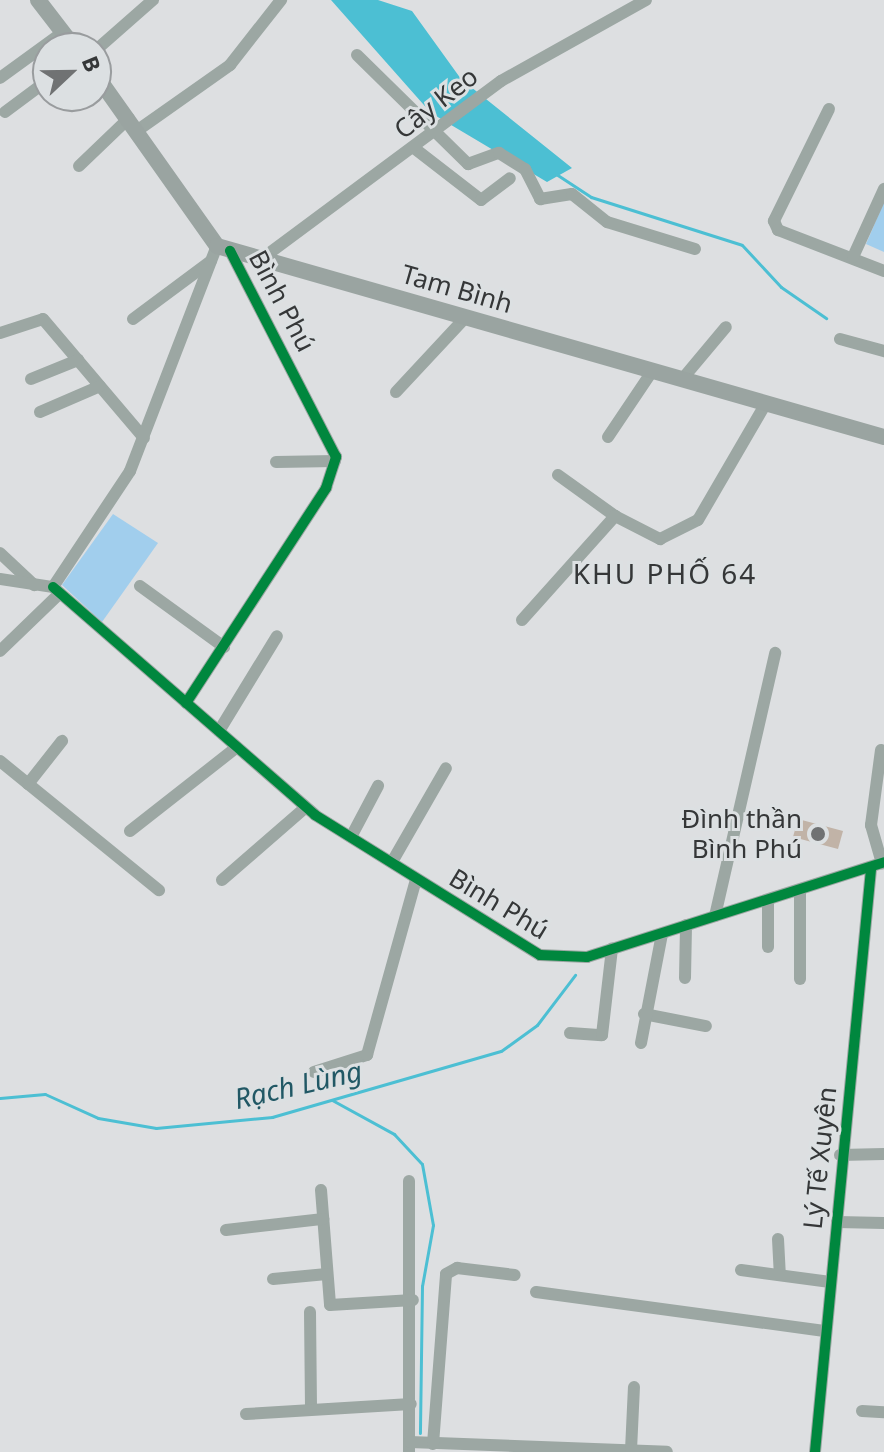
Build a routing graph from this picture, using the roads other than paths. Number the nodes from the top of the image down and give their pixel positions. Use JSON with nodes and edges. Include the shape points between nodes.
{"nodes":[{"id":1,"x":38,"y":0,"type":"edge"},
{"id":2,"x":153,"y":0,"type":"edge"},
{"id":3,"x":281,"y":0,"type":"edge"},
{"id":4,"x":645,"y":0,"type":"edge"},
{"id":5,"x":63,"y":32,"type":"edge"},
{"id":6,"x":112,"y":36,"type":"edge"},
{"id":7,"x":32,"y":55,"type":"edge"},
{"id":8,"x":357,"y":55,"type":"dead end"},
{"id":9,"x":0,"y":78,"type":"edge"},
{"id":10,"x":32,"y":92,"type":"edge"},
{"id":11,"x":112,"y":96,"type":"edge"},
{"id":12,"x":829,"y":109,"type":"dead end"},
{"id":13,"x":5,"y":112,"type":"dead end"},
{"id":14,"x":133,"y":124,"type":"junction"},
{"id":15,"x":433,"y":132,"type":"junction"},
{"id":16,"x":414,"y":148,"type":"junction"},
{"id":17,"x":79,"y":166,"type":"dead end"},
{"id":18,"x":510,"y":178,"type":"dead end"},
{"id":19,"x":884,"y":189,"type":"edge"},
{"id":20,"x":695,"y":249,"type":"dead end"},
{"id":21,"x":220,"y":252,"type":"junction"},
{"id":22,"x":264,"y":257,"type":"junction"},
{"id":23,"x":853,"y":257,"type":"junction"},
{"id":24,"x":884,"y":271,"type":"edge"},
{"id":25,"x":466,"y":317,"type":"junction"},
{"id":26,"x":133,"y":319,"type":"dead end"},
{"id":27,"x":726,"y":327,"type":"dead end"},
{"id":28,"x":0,"y":333,"type":"edge"},
{"id":29,"x":840,"y":339,"type":"dead end"},
{"id":30,"x":884,"y":351,"type":"edge"},
{"id":31,"x":78,"y":360,"type":"junction"},
{"id":32,"x":653,"y":370,"type":"junction"},
{"id":33,"x":684,"y":377,"type":"junction"},
{"id":34,"x":31,"y":379,"type":"dead end"},
{"id":35,"x":100,"y":386,"type":"junction"},
{"id":36,"x":396,"y":392,"type":"dead end"},
{"id":37,"x":766,"y":403,"type":"junction"},
{"id":38,"x":40,"y":412,"type":"dead end"},
{"id":39,"x":608,"y":437,"type":"dead end"},
{"id":40,"x":884,"y":437,"type":"edge"},
{"id":41,"x":144,"y":438,"type":"junction"},
{"id":42,"x":335,"y":461,"type":"junction"},
{"id":43,"x":276,"y":462,"type":"dead end"},
{"id":44,"x":558,"y":475,"type":"dead end"},
{"id":45,"x":615,"y":516,"type":"junction"},
{"id":46,"x":0,"y":553,"type":"edge"},
{"id":47,"x":0,"y":579,"type":"edge"},
{"id":48,"x":34,"y":585,"type":"junction"},
{"id":49,"x":140,"y":586,"type":"dead end"},
{"id":50,"x":57,"y":590,"type":"junction"},
{"id":51,"x":522,"y":620,"type":"dead end"},
{"id":52,"x":277,"y":636,"type":"dead end"},
{"id":53,"x":224,"y":647,"type":"junction"},
{"id":54,"x":0,"y":651,"type":"edge"},
{"id":55,"x":775,"y":653,"type":"dead end"},
{"id":56,"x":186,"y":703,"type":"junction"},
{"id":57,"x":219,"y":731,"type":"junction"},
{"id":58,"x":62,"y":741,"type":"dead end"},
{"id":59,"x":237,"y":747,"type":"junction"},
{"id":60,"x":881,"y":750,"type":"dead end"},
{"id":61,"x":0,"y":761,"type":"edge"},
{"id":62,"x":446,"y":768,"type":"dead end"},
{"id":63,"x":28,"y":784,"type":"junction"},
{"id":64,"x":378,"y":786,"type":"dead end"},
{"id":65,"x":306,"y":807,"type":"junction"},
{"id":66,"x":130,"y":831,"type":"dead end"},
{"id":67,"x":351,"y":837,"type":"junction"},
{"id":68,"x":392,"y":862,"type":"junction"},
{"id":69,"x":879,"y":864,"type":"edge"},
{"id":70,"x":416,"y":879,"type":"junction"},
{"id":71,"x":222,"y":880,"type":"dead end"},
{"id":72,"x":159,"y":890,"type":"dead end"},
{"id":73,"x":800,"y":890,"type":"junction"},
{"id":74,"x":768,"y":902,"type":"junction"},
{"id":75,"x":715,"y":916,"type":"junction"},
{"id":76,"x":686,"y":925,"type":"junction"},
{"id":77,"x":662,"y":934,"type":"junction"},
{"id":78,"x":768,"y":947,"type":"dead end"},
{"id":79,"x":612,"y":949,"type":"junction"},
{"id":80,"x":685,"y":978,"type":"dead end"},
{"id":81,"x":800,"y":979,"type":"dead end"},
{"id":82,"x":644,"y":1014,"type":"junction"},
{"id":83,"x":706,"y":1026,"type":"dead end"},
{"id":84,"x":570,"y":1033,"type":"dead end"},
{"id":85,"x":641,"y":1043,"type":"dead end"},
{"id":86,"x":314,"y":1072,"type":"dead end"},
{"id":87,"x":884,"y":1154,"type":"edge"},
{"id":88,"x":840,"y":1155,"type":"junction"},
{"id":89,"x":409,"y":1181,"type":"dead end"},
{"id":90,"x":321,"y":1190,"type":"dead end"},
{"id":91,"x":323,"y":1219,"type":"junction"},
{"id":92,"x":837,"y":1222,"type":"junction"},
{"id":93,"x":884,"y":1223,"type":"edge"},
{"id":94,"x":226,"y":1230,"type":"dead end"},
{"id":95,"x":778,"y":1239,"type":"dead end"},
{"id":96,"x":741,"y":1270,"type":"dead end"},
{"id":97,"x":327,"y":1274,"type":"junction"},
{"id":98,"x":515,"y":1275,"type":"dead end"},
{"id":99,"x":780,"y":1275,"type":"junction"},
{"id":100,"x":273,"y":1279,"type":"dead end"},
{"id":101,"x":830,"y":1282,"type":"junction"},
{"id":102,"x":536,"y":1292,"type":"dead end"},
{"id":103,"x":413,"y":1300,"type":"junction"},
{"id":104,"x":310,"y":1312,"type":"dead end"},
{"id":105,"x":824,"y":1331,"type":"junction"},
{"id":106,"x":634,"y":1387,"type":"dead end"},
{"id":107,"x":411,"y":1404,"type":"junction"},
{"id":108,"x":311,"y":1409,"type":"junction"},
{"id":109,"x":862,"y":1411,"type":"dead end"},
{"id":110,"x":884,"y":1412,"type":"edge"},
{"id":111,"x":246,"y":1414,"type":"dead end"},
{"id":112,"x":433,"y":1444,"type":"junction"},
{"id":113,"x":409,"y":1447,"type":"edge"},
{"id":114,"x":631,"y":1450,"type":"edge"},
{"id":115,"x":667,"y":1452,"type":"edge"},
{"id":116,"x":815,"y":1452,"type":"edge"}],
"edges":[{"from":1,"to":5,"type":"main road"},
{"from":2,"to":6,"type":"street"},
{"from":3,"to":14,"type":"street","via":[[230,65]]},
{"from":4,"to":15,"type":"street","name":"Cây Keo","via":[[481,95]]},
{"from":7,"to":9,"type":"street"},
{"from":8,"to":15,"type":"street"},
{"from":10,"to":13,"type":"street"},
{"from":11,"to":14,"type":"main road"},
{"from":12,"to":23,"type":"street","via":[[774,221],[778,230]]},
{"from":14,"to":17,"type":"street"},
{"from":14,"to":21,"type":"main road"},
{"from":15,"to":16,"type":"street","name":"Cây Keo"},
{"from":15,"to":20,"type":"street","via":[[468,164],[499,153],[510,157],[540,199],[572,194],[607,222]]},
{"from":16,"to":18,"type":"street","via":[[481,200]]},
{"from":16,"to":22,"type":"street","name":"Cây Keo"},
{"from":19,"to":23,"type":"street"},
{"from":21,"to":22,"type":"main road","name":"Tam Bình"},
{"from":21,"to":26,"type":"street"},
{"from":21,"to":41,"type":"street","name":"Bình Phú"},
{"from":21,"to":42,"type":"street","name":"Bình Phú"},
{"from":22,"to":25,"type":"main road","name":"Tam Bình"},
{"from":23,"to":24,"type":"street"},
{"from":25,"to":32,"type":"main road","name":"Tam Bình"},
{"from":25,"to":36,"type":"street"},
{"from":27,"to":33,"type":"street"},
{"from":28,"to":31,"type":"street","via":[[43,319]]},
{"from":29,"to":30,"type":"street"},
{"from":31,"to":34,"type":"street"},
{"from":31,"to":35,"type":"street"},
{"from":32,"to":33,"type":"main road","name":"Tam Bình"},
{"from":32,"to":39,"type":"street"},
{"from":33,"to":37,"type":"main road","name":"Tam Bình"},
{"from":35,"to":38,"type":"street"},
{"from":35,"to":41,"type":"street"},
{"from":37,"to":40,"type":"main road","name":"Tam Bình"},
{"from":37,"to":45,"type":"street","via":[[690,526],[660,539]]},
{"from":41,"to":50,"type":"street","name":"Bình Phú"},
{"from":42,"to":43,"type":"street"},
{"from":42,"to":53,"type":"street","via":[[326,488]]},
{"from":44,"to":45,"type":"street"},
{"from":45,"to":51,"type":"street"},
{"from":46,"to":48,"type":"street"},
{"from":47,"to":48,"type":"street"},
{"from":48,"to":50,"type":"street"},
{"from":49,"to":53,"type":"street"},
{"from":50,"to":54,"type":"street"},
{"from":50,"to":56,"type":"street","name":"Bình Phú"},
{"from":52,"to":57,"type":"street"},
{"from":53,"to":56,"type":"street"},
{"from":55,"to":75,"type":"street"},
{"from":56,"to":57,"type":"street","name":"Bình Phú"},
{"from":57,"to":59,"type":"street","name":"Bình Phú"},
{"from":58,"to":63,"type":"street"},
{"from":59,"to":65,"type":"street","name":"Bình Phú"},
{"from":59,"to":66,"type":"street"},
{"from":60,"to":69,"type":"street","via":[[871,825]]},
{"from":61,"to":63,"type":"street"},
{"from":62,"to":68,"type":"street"},
{"from":63,"to":72,"type":"street"},
{"from":64,"to":67,"type":"street"},
{"from":65,"to":67,"type":"street","name":"Bình Phú"},
{"from":65,"to":71,"type":"street"},
{"from":67,"to":68,"type":"street","name":"Bình Phú"},
{"from":68,"to":70,"type":"street","name":"Bình Phú"},
{"from":69,"to":73,"type":"street","name":"Bình Phú"},
{"from":69,"to":88,"type":"street","name":"Lý Tế Xuyên"},
{"from":70,"to":79,"type":"street","name":"Bình Phú","via":[[540,955],[568,960]]},
{"from":70,"to":86,"type":"street","via":[[367,1055]]},
{"from":73,"to":74,"type":"street","name":"Bình Phú"},
{"from":73,"to":81,"type":"street"},
{"from":74,"to":75,"type":"street","name":"Bình Phú"},
{"from":74,"to":78,"type":"street"},
{"from":75,"to":76,"type":"street","name":"Bình Phú"},
{"from":76,"to":77,"type":"street","name":"Bình Phú"},
{"from":76,"to":80,"type":"street"},
{"from":77,"to":79,"type":"street","name":"Bình Phú"},
{"from":77,"to":82,"type":"street"},
{"from":79,"to":84,"type":"street","via":[[602,1035]]},
{"from":82,"to":83,"type":"street"},
{"from":82,"to":85,"type":"street"},
{"from":87,"to":88,"type":"street"},
{"from":88,"to":92,"type":"street","name":"Lý Tế Xuyên"},
{"from":89,"to":103,"type":"street"},
{"from":90,"to":91,"type":"street"},
{"from":91,"to":94,"type":"street"},
{"from":91,"to":97,"type":"street"},
{"from":92,"to":93,"type":"street"},
{"from":92,"to":101,"type":"street","name":"Lý Tế Xuyên"},
{"from":95,"to":99,"type":"street"},
{"from":96,"to":99,"type":"street"},
{"from":97,"to":100,"type":"street"},
{"from":97,"to":103,"type":"street","via":[[330,1305]]},
{"from":98,"to":112,"type":"street","via":[[448,1271]]},
{"from":99,"to":101,"type":"street"},
{"from":101,"to":105,"type":"street","name":"Lý Tế Xuyên"},
{"from":102,"to":105,"type":"street"},
{"from":103,"to":107,"type":"street"},
{"from":104,"to":108,"type":"street"},
{"from":105,"to":116,"type":"street","name":"Lý Tế Xuyên"},
{"from":106,"to":114,"type":"street"},
{"from":107,"to":108,"type":"street"},
{"from":107,"to":113,"type":"street"},
{"from":108,"to":111,"type":"street"},
{"from":109,"to":110,"type":"street"},
{"from":112,"to":113,"type":"street"},
{"from":112,"to":114,"type":"street"},
{"from":114,"to":115,"type":"street"}]}
